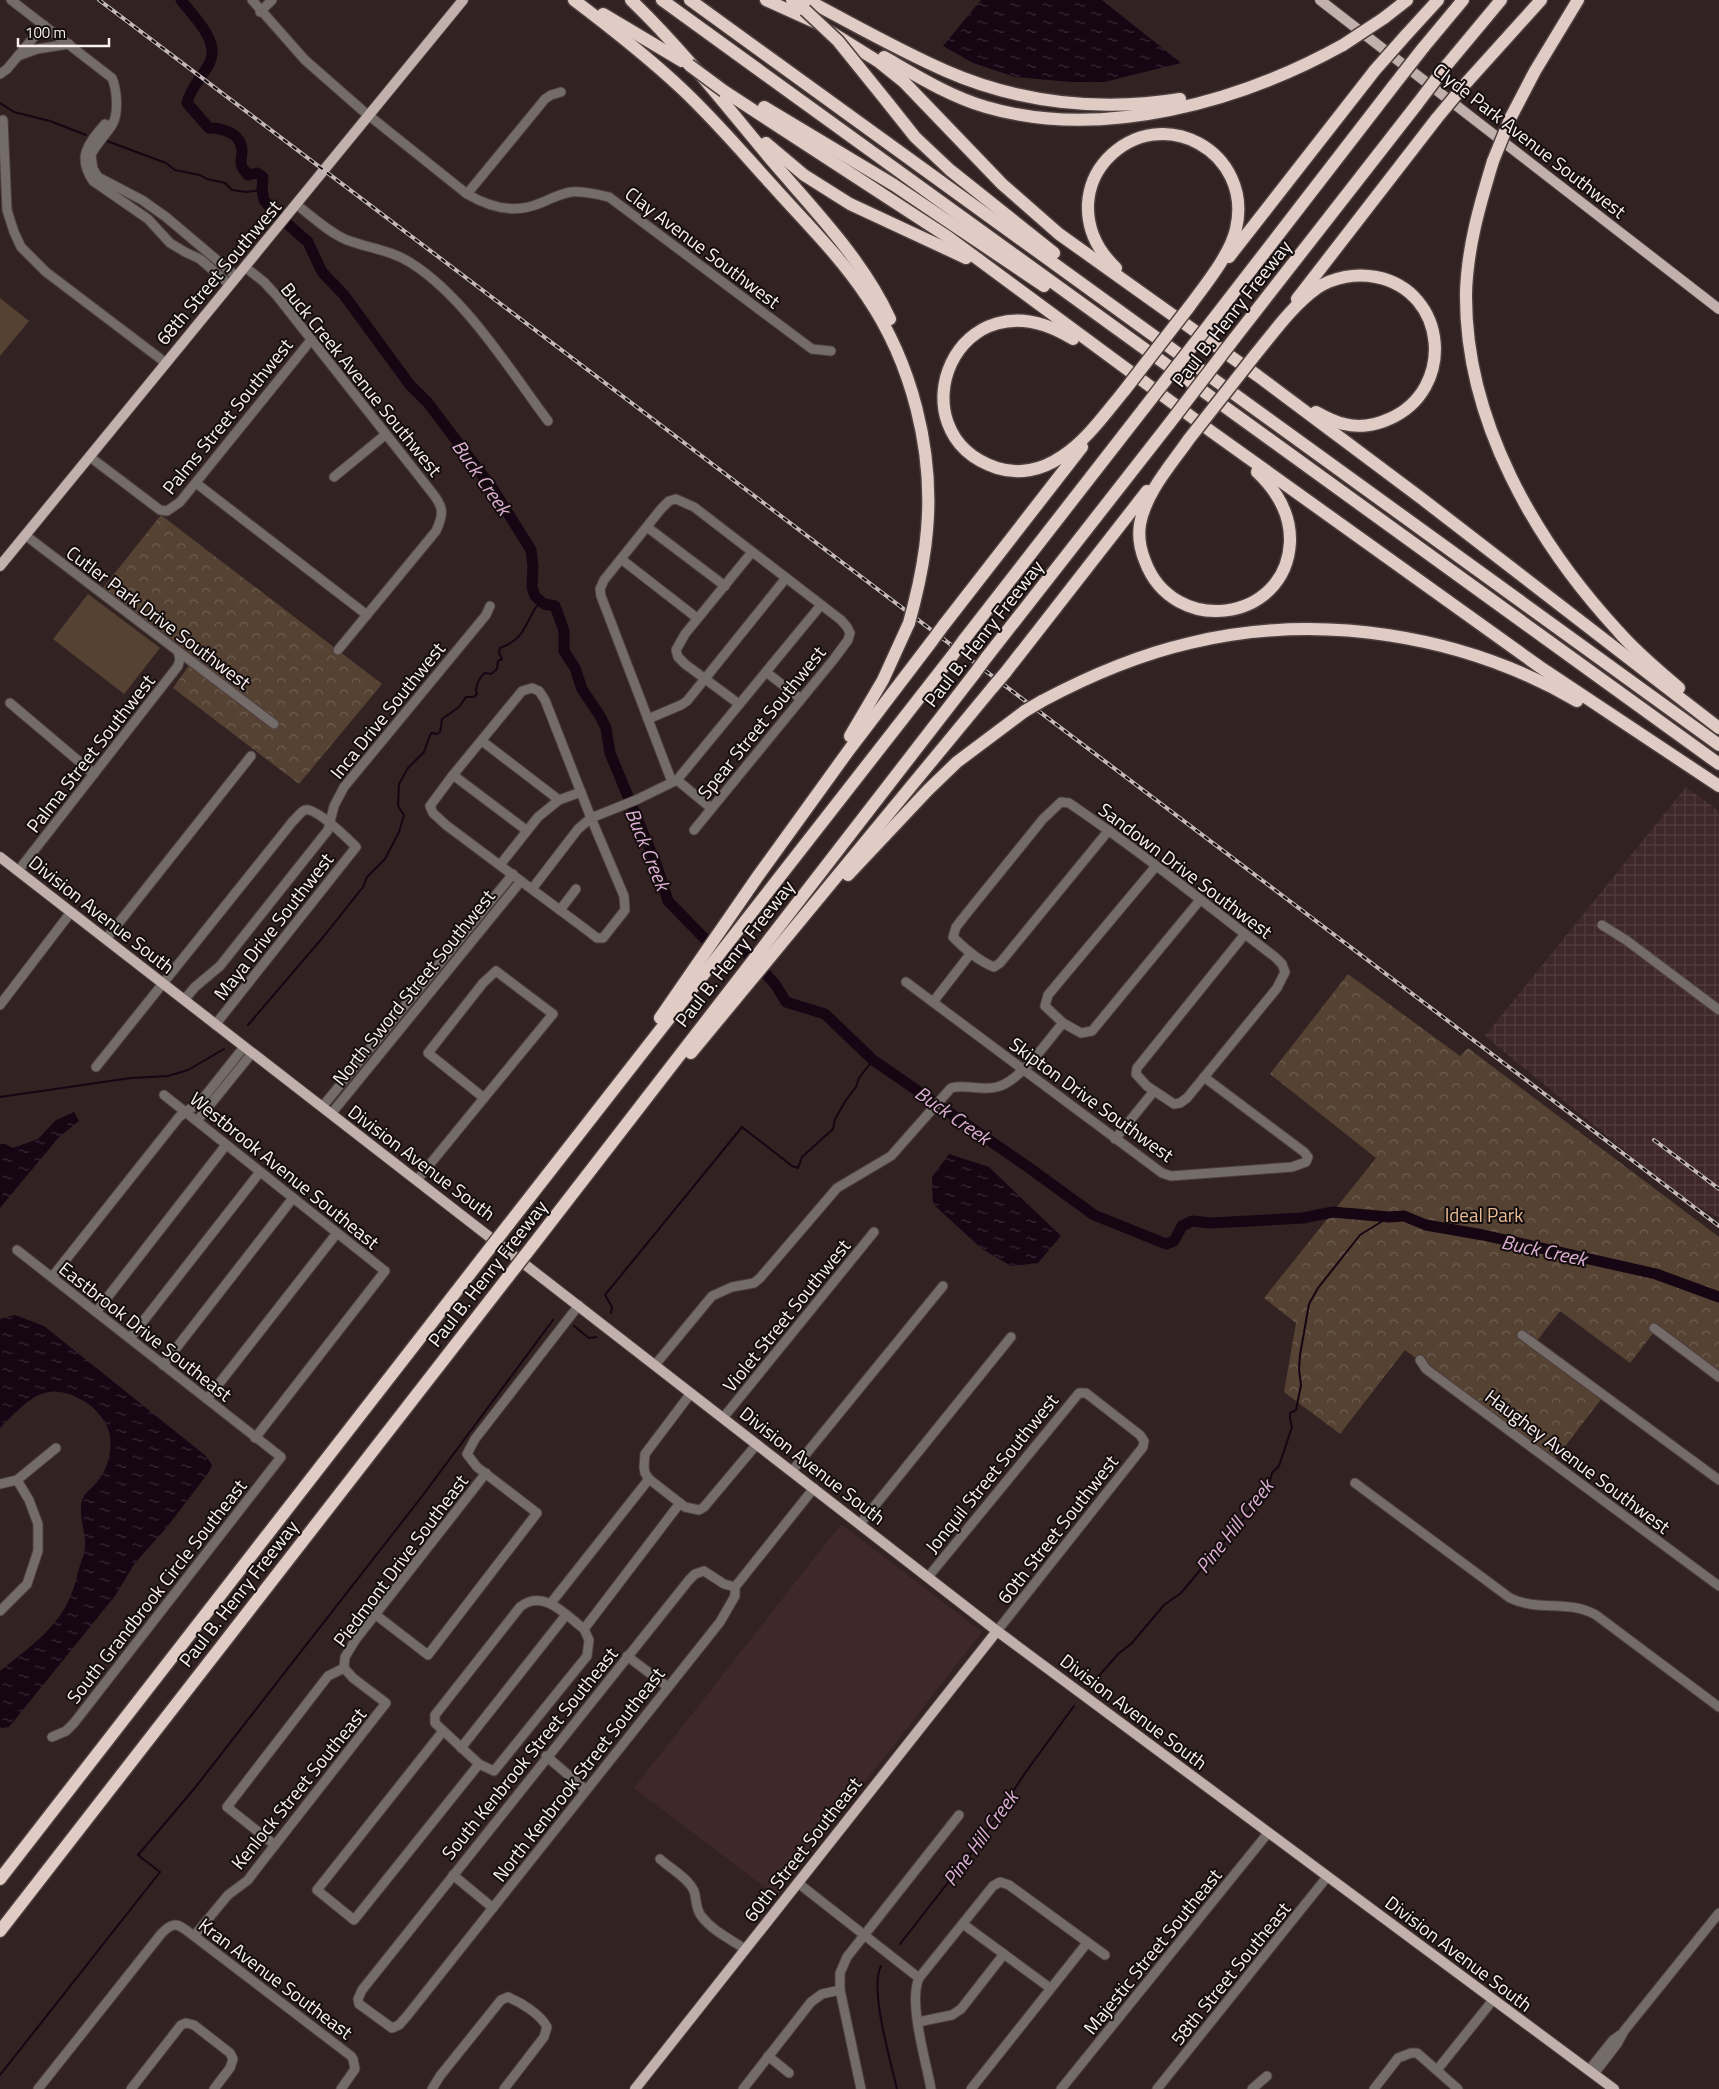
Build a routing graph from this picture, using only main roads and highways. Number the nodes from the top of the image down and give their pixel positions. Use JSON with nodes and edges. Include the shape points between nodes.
{"nodes":[{"id":1,"x":463,"y":0,"type":"edge"},
{"id":2,"x":574,"y":0,"type":"edge"},
{"id":3,"x":581,"y":0,"type":"edge"},
{"id":4,"x":631,"y":0,"type":"edge"},
{"id":5,"x":662,"y":0,"type":"edge"},
{"id":6,"x":690,"y":0,"type":"edge"},
{"id":7,"x":766,"y":0,"type":"edge"},
{"id":8,"x":792,"y":0,"type":"edge"},
{"id":9,"x":1320,"y":0,"type":"edge"},
{"id":10,"x":1407,"y":0,"type":"edge"},
{"id":11,"x":1438,"y":0,"type":"edge"},
{"id":12,"x":1463,"y":0,"type":"edge"},
{"id":13,"x":1501,"y":0,"type":"edge"},
{"id":14,"x":1541,"y":0,"type":"edge"},
{"id":15,"x":1578,"y":0,"type":"edge"},
{"id":16,"x":805,"y":9,"type":"edge"},
{"id":17,"x":689,"y":63,"type":"junction"},
{"id":18,"x":1260,"y":83,"type":"junction"},
{"id":19,"x":1017,"y":290,"type":"junction"},
{"id":20,"x":1189,"y":307,"type":"junction"},
{"id":21,"x":1719,"y":309,"type":"edge"},
{"id":22,"x":1167,"y":311,"type":"junction"},
{"id":23,"x":1153,"y":334,"type":"junction"},
{"id":24,"x":1255,"y":355,"type":"junction"},
{"id":25,"x":1126,"y":369,"type":"junction"},
{"id":26,"x":1183,"y":376,"type":"junction"},
{"id":27,"x":1258,"y":376,"type":"junction"},
{"id":28,"x":1124,"y":391,"type":"junction"},
{"id":29,"x":1212,"y":432,"type":"junction"},
{"id":30,"x":1190,"y":439,"type":"junction"},
{"id":31,"x":926,"y":464,"type":"junction"},
{"id":32,"x":0,"y":566,"type":"edge"},
{"id":33,"x":1719,"y":722,"type":"edge"},
{"id":34,"x":1719,"y":728,"type":"edge"},
{"id":35,"x":1719,"y":745,"type":"edge"},
{"id":36,"x":1676,"y":758,"type":"junction"},
{"id":37,"x":1719,"y":764,"type":"edge"},
{"id":38,"x":1719,"y":786,"type":"edge"},
{"id":39,"x":0,"y":857,"type":"edge"},
{"id":40,"x":758,"y":876,"type":"junction"},
{"id":41,"x":788,"y":930,"type":"junction"},
{"id":42,"x":667,"y":1016,"type":"junction"},
{"id":43,"x":696,"y":1039,"type":"junction"},
{"id":44,"x":997,"y":1632,"type":"junction"},
{"id":45,"x":0,"y":1879,"type":"edge"},
{"id":46,"x":0,"y":1931,"type":"edge"},
{"id":47,"x":635,"y":2089,"type":"edge"},
{"id":48,"x":1614,"y":2089,"type":"edge"}],
"edges":[{"from":1,"to":32,"type":"main road","name":"68th Street Southwest"},
{"from":2,"to":31,"type":"highway","via":[[683,90],[855,280],[893,343],[913,397]]},
{"from":3,"to":17,"type":"highway"},
{"from":4,"to":17,"type":"highway"},
{"from":5,"to":26,"type":"highway"},
{"from":6,"to":23,"type":"highway"},
{"from":7,"to":16,"type":"highway"},
{"from":8,"to":16,"type":"highway"},
{"from":9,"to":21,"type":"main road","name":"Clyde Park Avenue Southwest"},
{"from":10,"to":18,"type":"highway","bridge":true,"via":[[1343,45]]},
{"from":11,"to":20,"type":"highway","bridge":true,"via":[[1375,70]]},
{"from":12,"to":42,"type":"highway","name":"Paul B. Henry Freeway","bridge":true,"via":[[757,906]]},
{"from":13,"to":41,"type":"highway","name":"Paul B. Henry Freeway","bridge":true,"via":[[1446,66],[986,658]]},
{"from":14,"to":24,"type":"highway","bridge":true,"via":[[1437,118]]},
{"from":15,"to":33,"type":"highway","bridge":true,"via":[[1511,116],[1493,161],[1471,246],[1466,292],[1471,359],[1496,442],[1522,497],[1552,548],[1619,633]]},
{"from":16,"to":18,"type":"highway","via":[[947,71],[994,88],[1049,101],[1101,106],[1149,104]]},
{"from":16,"to":18,"type":"highway","via":[[947,92],[990,108],[1032,116],[1071,119],[1146,114],[1217,99]]},
{"from":16,"to":22,"type":"highway","via":[[887,68],[918,95],[977,158],[1060,234]]},
{"from":16,"to":23,"type":"highway","bridge":true,"via":[[843,46],[915,137],[950,170]]},
{"from":17,"to":19,"type":"highway","bridge":true,"via":[[724,91],[948,237]]},
{"from":17,"to":19,"type":"highway","via":[[762,140],[804,175],[850,204],[956,252]]},
{"from":17,"to":26,"type":"highway","bridge":true,"via":[[894,185],[1076,309]]},
{"from":17,"to":31,"type":"highway","via":[[840,240],[874,288],[898,336],[914,379],[922,415]]},
{"from":19,"to":25,"type":"highway"},
{"from":20,"to":22,"type":"highway","via":[[1231,244],[1238,220],[1236,192],[1226,167],[1199,143],[1181,136],[1145,136],[1116,150],[1099,170],[1089,199],[1089,222],[1104,256]]},
{"from":20,"to":28,"type":"highway","bridge":true},
{"from":22,"to":27,"type":"highway"},
{"from":23,"to":35,"type":"highway"},
{"from":24,"to":27,"type":"highway","via":[[1310,293],[1330,282],[1356,275],[1379,278],[1406,290],[1426,314],[1434,338],[1433,368],[1425,390],[1406,410],[1372,425],[1332,420]]},
{"from":24,"to":30,"type":"highway","bridge":true},
{"from":25,"to":28,"type":"highway","via":[[1051,327],[1028,320],[1003,322],[977,332],[957,352],[946,376],[943,402],[945,415],[956,438],[974,456],[1004,470],[1024,471],[1043,467],[1066,454]]},
{"from":25,"to":29,"type":"highway"},
{"from":26,"to":37,"type":"highway"},
{"from":27,"to":34,"type":"highway"},
{"from":28,"to":40,"type":"highway","bridge":true,"via":[[864,729]]},
{"from":29,"to":30,"type":"highway","via":[[1278,495],[1290,534],[1287,558],[1274,583],[1257,598],[1233,609],[1203,611],[1180,604],[1157,585],[1142,555],[1139,539],[1145,507]]},
{"from":29,"to":36,"type":"highway","via":[[1540,667]]},
{"from":30,"to":41,"type":"highway","bridge":true,"via":[[994,687]]},
{"from":31,"to":40,"type":"highway","bridge":true,"via":[[927,529],[909,623],[872,701]]},
{"from":36,"to":38,"type":"highway"},
{"from":36,"to":41,"type":"highway","bridge":true,"via":[[1566,694],[1511,669],[1440,645],[1382,634],[1317,629],[1247,633],[1189,643],[1120,664],[1073,684],[1025,711],[982,742],[928,790]]},
{"from":39,"to":44,"type":"main road","name":"Division Avenue South"},
{"from":40,"to":42,"type":"highway"},
{"from":41,"to":43,"type":"highway","name":"Paul B. Henry Freeway"},
{"from":41,"to":43,"type":"highway","via":[[776,952]]},
{"from":42,"to":45,"type":"highway","name":"Paul B. Henry Freeway","bridge":true},
{"from":43,"to":46,"type":"highway","name":"Paul B. Henry Freeway","bridge":true,"via":[[598,1167],[579,1184]]},
{"from":44,"to":47,"type":"main road","name":"60th Street Southeast"},
{"from":44,"to":48,"type":"main road","name":"Division Avenue South"}]}
